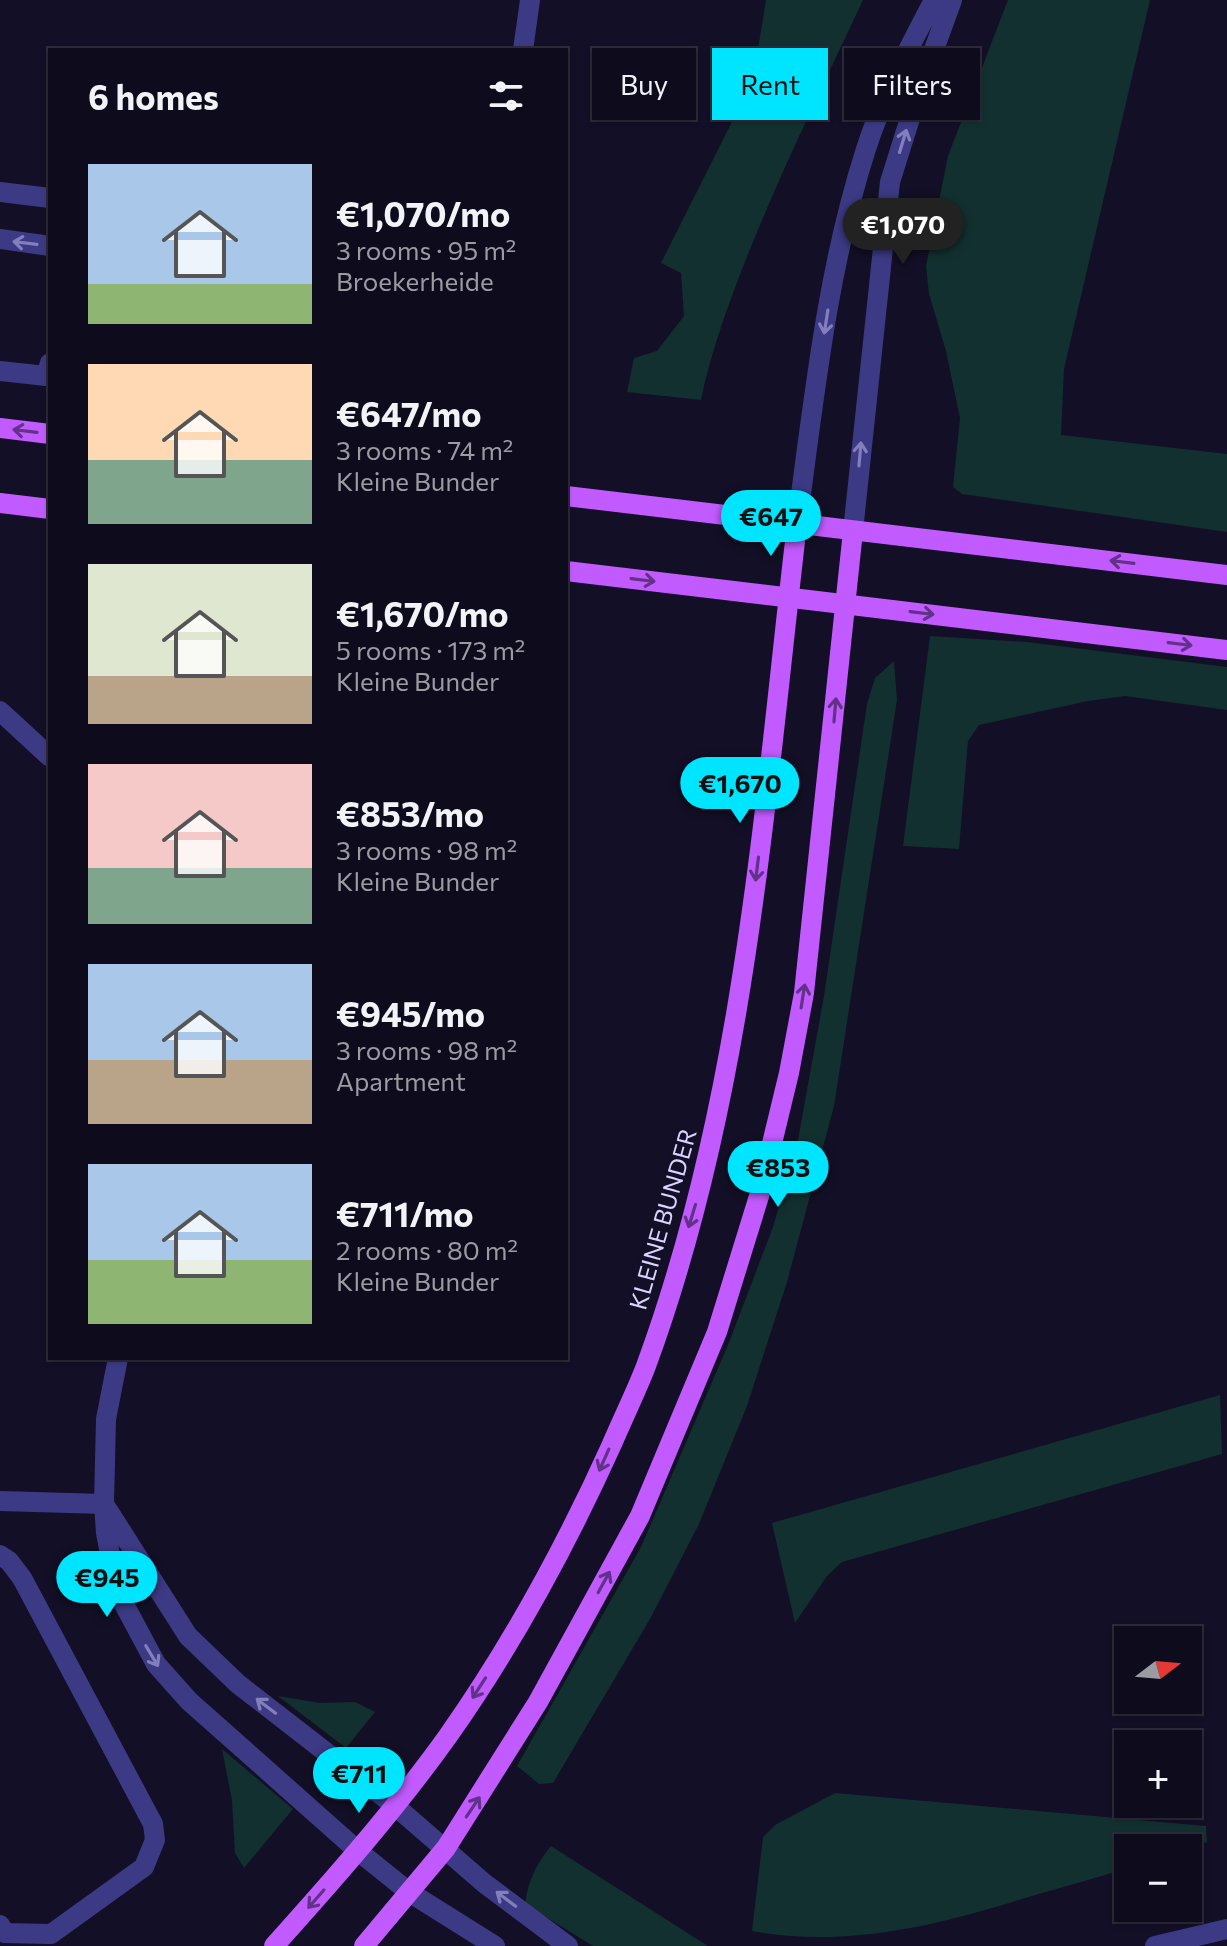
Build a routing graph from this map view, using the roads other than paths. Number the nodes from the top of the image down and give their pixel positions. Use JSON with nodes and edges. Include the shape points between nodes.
{"nodes":[{"id":1,"x":530,"y":0,"type":"edge"},
{"id":2,"x":934,"y":0,"type":"edge"},
{"id":3,"x":952,"y":0,"type":"edge"},
{"id":4,"x":523,"y":48,"type":"edge"},
{"id":5,"x":0,"y":192,"type":"edge"},
{"id":6,"x":48,"y":198,"type":"edge"},
{"id":7,"x":0,"y":239,"type":"edge"},
{"id":8,"x":48,"y":246,"type":"edge"},
{"id":9,"x":48,"y":370,"type":"edge"},
{"id":10,"x":0,"y":371,"type":"edge"},
{"id":11,"x":0,"y":428,"type":"edge"},
{"id":12,"x":48,"y":434,"type":"edge"},
{"id":13,"x":568,"y":496,"type":"edge"},
{"id":14,"x":0,"y":503,"type":"edge"},
{"id":15,"x":48,"y":509,"type":"edge"},
{"id":16,"x":797,"y":524,"type":"junction"},
{"id":17,"x":853,"y":531,"type":"junction"},
{"id":18,"x":568,"y":571,"type":"edge"},
{"id":19,"x":1227,"y":575,"type":"edge"},
{"id":20,"x":789,"y":597,"type":"junction"},
{"id":21,"x":845,"y":603,"type":"junction"},
{"id":22,"x":1227,"y":650,"type":"edge"},
{"id":23,"x":0,"y":711,"type":"edge"},
{"id":24,"x":48,"y":755,"type":"edge"},
{"id":25,"x":118,"y":1360,"type":"edge"},
{"id":26,"x":0,"y":1501,"type":"edge"},
{"id":27,"x":104,"y":1504,"type":"junction"},
{"id":28,"x":0,"y":1555,"type":"edge"},
{"id":29,"x":394,"y":1805,"type":"junction"},
{"id":30,"x":446,"y":1848,"type":"junction"},
{"id":31,"x":358,"y":1851,"type":"junction"},
{"id":32,"x":409,"y":1892,"type":"junction"},
{"id":33,"x":0,"y":1925,"type":"edge"},
{"id":34,"x":1227,"y":1929,"type":"edge"},
{"id":35,"x":274,"y":1946,"type":"edge"},
{"id":36,"x":364,"y":1946,"type":"edge"},
{"id":37,"x":495,"y":1946,"type":"edge"},
{"id":38,"x":568,"y":1946,"type":"edge"},
{"id":39,"x":1155,"y":1946,"type":"edge"}],
"edges":[{"from":1,"to":4,"type":"street"},
{"from":2,"to":16,"type":"street","one_way":true,"via":[[890,85],[852,196],[831,286]]},
{"from":17,"to":3,"type":"street","one_way":true,"via":[[890,182]]},
{"from":5,"to":6,"type":"street"},
{"from":8,"to":7,"type":"street","one_way":true},
{"from":9,"to":10,"type":"street","via":[[46,376]]},
{"from":12,"to":11,"type":"main road","one_way":true},
{"from":13,"to":16,"type":"main road"},
{"from":14,"to":15,"type":"main road"},
{"from":16,"to":17,"type":"main road"},
{"from":16,"to":20,"type":"main road","name":"KLEINE BUNDER"},
{"from":19,"to":17,"type":"main road","one_way":true},
{"from":17,"to":21,"type":"main road"},
{"from":18,"to":20,"type":"main road","one_way":true},
{"from":20,"to":21,"type":"main road"},
{"from":20,"to":29,"type":"main road","name":"KLEINE BUNDER","one_way":true,"via":[[752,905],[719,1109],[704,1178],[646,1367],[581,1511],[527,1611],[447,1737]]},
{"from":21,"to":22,"type":"main road","one_way":true},
{"from":30,"to":21,"type":"main road","one_way":true,"via":[[538,1702],[640,1516],[717,1332],[760,1193],[804,993]]},
{"from":23,"to":24,"type":"street"},
{"from":25,"to":27,"type":"street","via":[[106,1419]]},
{"from":26,"to":27,"type":"street"},
{"from":29,"to":27,"type":"street","one_way":true,"via":[[238,1684],[188,1636]]},
{"from":27,"to":31,"type":"street","one_way":true,"via":[[117,1591],[156,1664],[189,1701]]},
{"from":28,"to":33,"type":"street","via":[[22,1578],[153,1824],[155,1840],[144,1867],[51,1934],[5,1933]]},
{"from":29,"to":30,"type":"street"},
{"from":29,"to":31,"type":"main road","name":"KLEINE BUNDER"},
{"from":30,"to":32,"type":"main road"},
{"from":38,"to":30,"type":"street","one_way":true},
{"from":31,"to":32,"type":"street"},
{"from":31,"to":35,"type":"main road","name":"KLEINE BUNDER","one_way":true},
{"from":32,"to":36,"type":"main road"},
{"from":32,"to":37,"type":"street"},
{"from":34,"to":39,"type":"street"}]}
